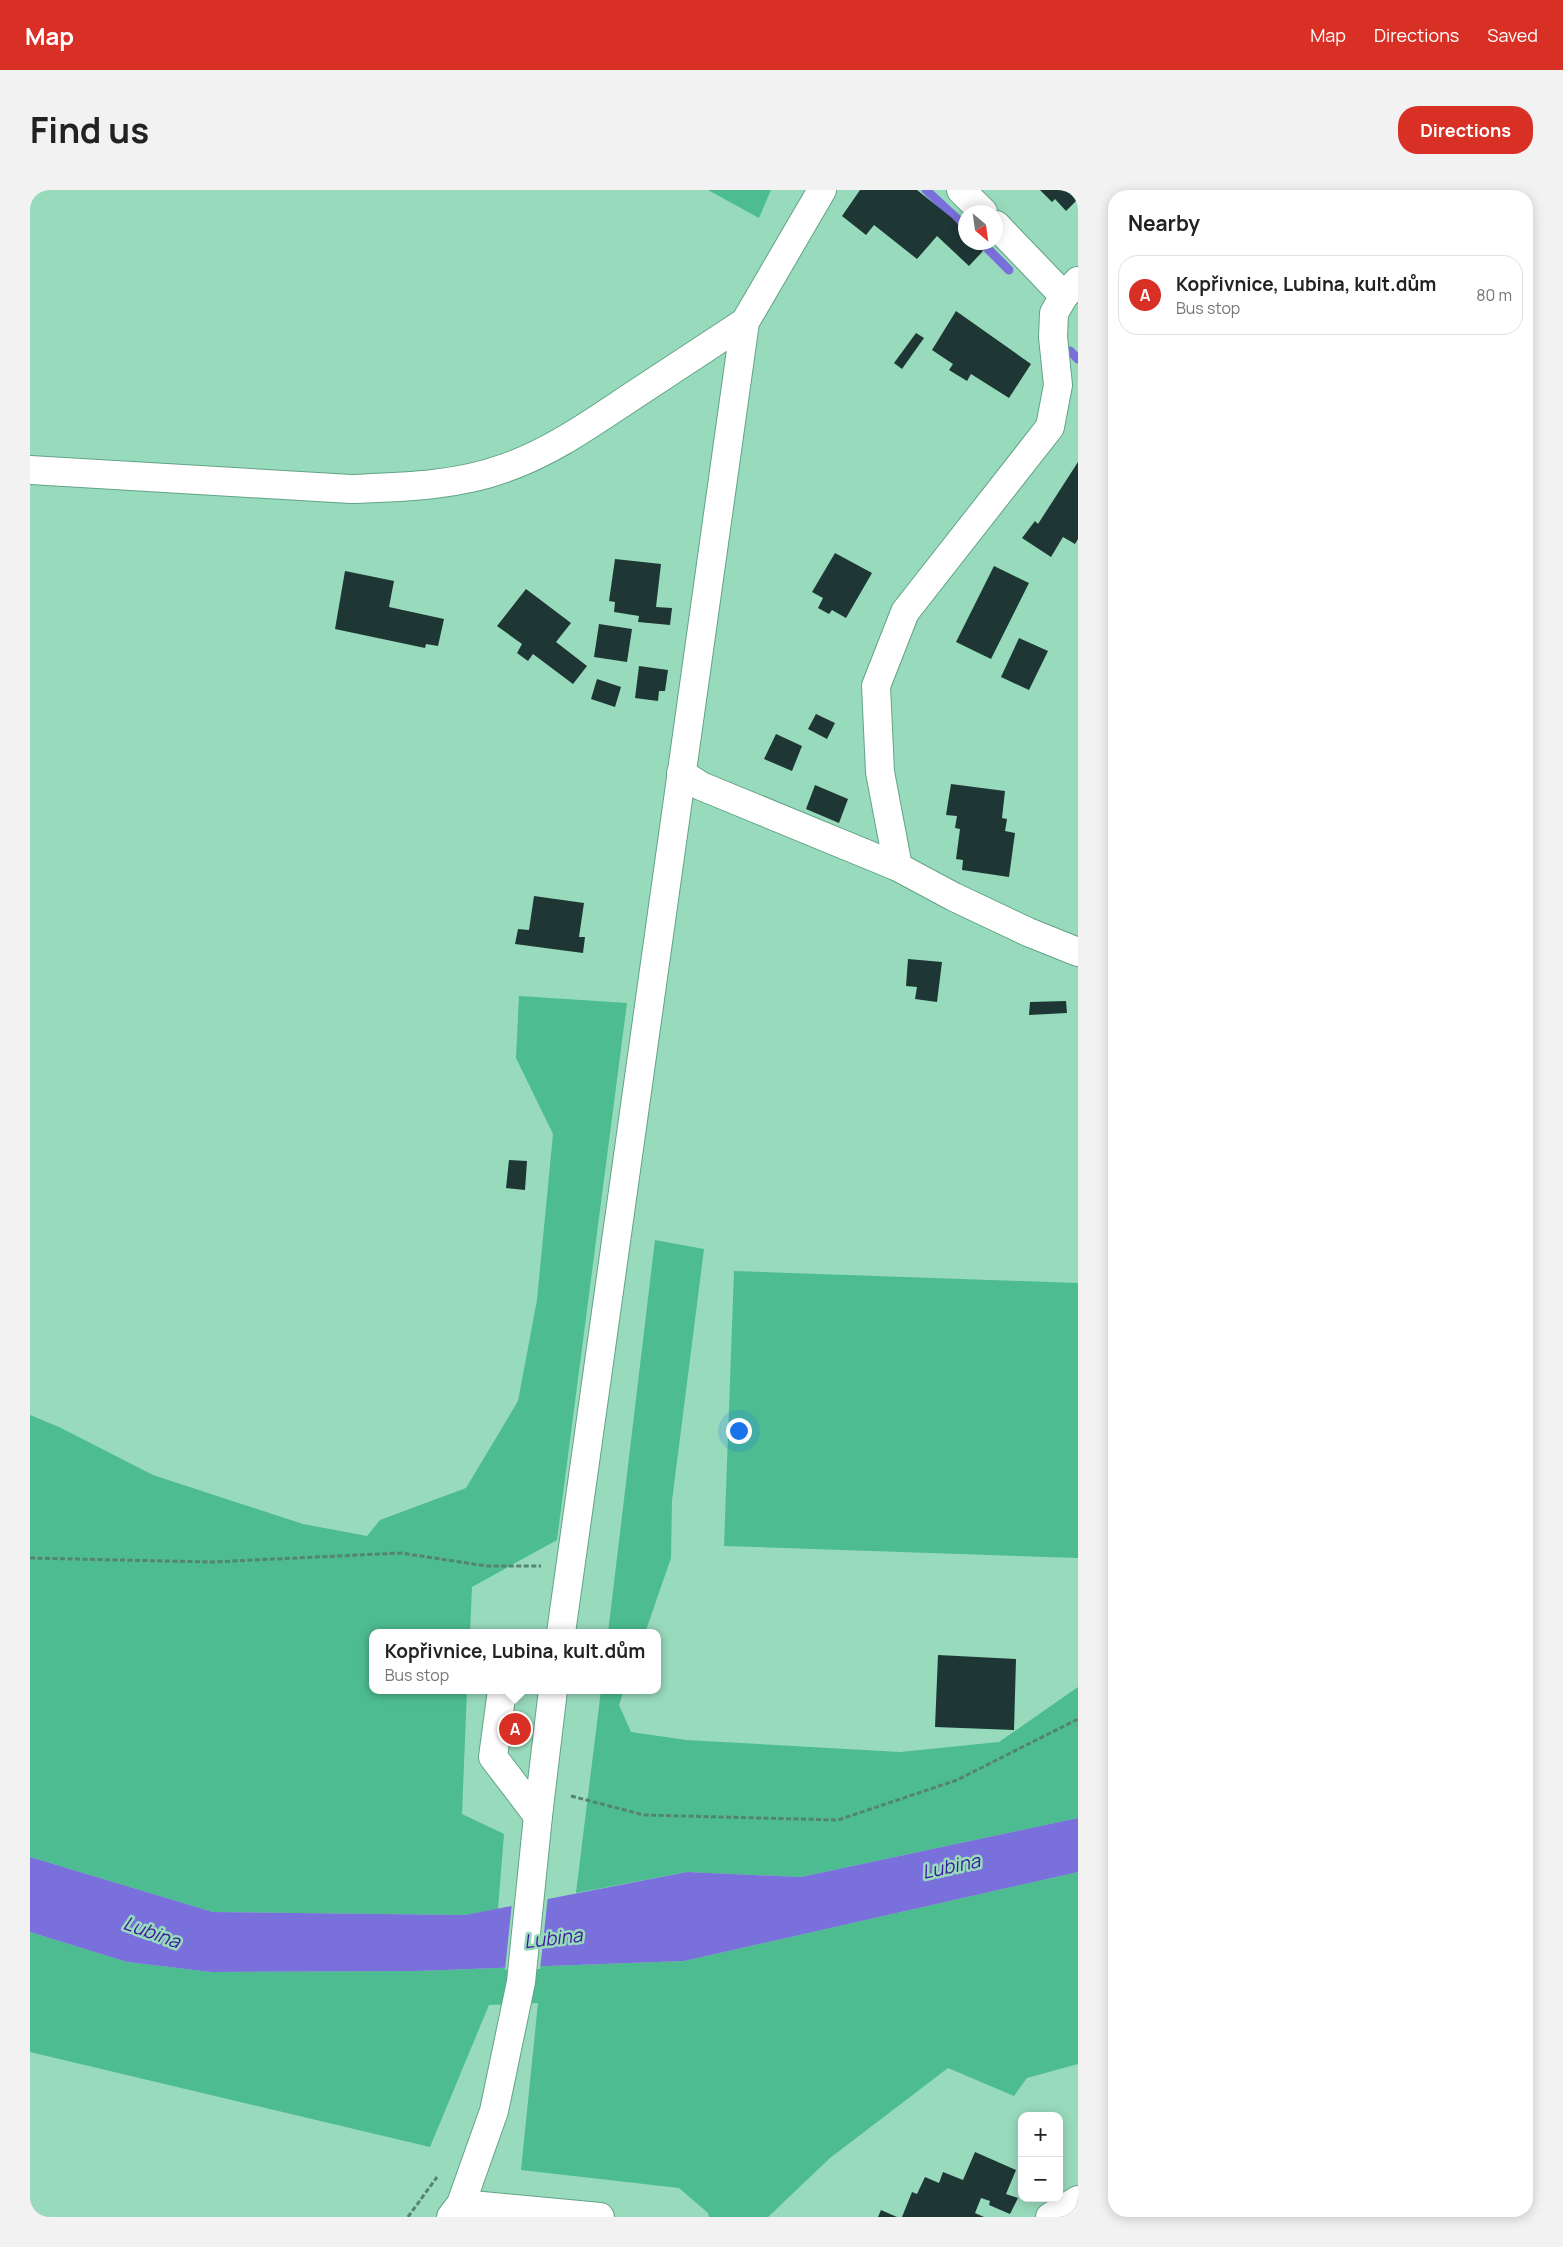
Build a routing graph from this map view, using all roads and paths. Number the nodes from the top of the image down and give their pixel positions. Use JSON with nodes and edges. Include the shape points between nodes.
{"nodes":[{"id":1,"x":822,"y":190,"type":"edge"},
{"id":2,"x":962,"y":190,"type":"edge"},
{"id":3,"x":976,"y":205,"type":"edge"},
{"id":4,"x":1003,"y":231,"type":"edge"},
{"id":5,"x":1071,"y":289,"type":"edge"},
{"id":6,"x":745,"y":322,"type":"junction"},
{"id":7,"x":30,"y":470,"type":"edge"},
{"id":8,"x":681,"y":773,"type":"junction"},
{"id":9,"x":898,"y":867,"type":"junction"},
{"id":10,"x":1078,"y":952,"type":"edge"},
{"id":11,"x":30,"y":1558,"type":"edge"},
{"id":12,"x":571,"y":1566,"type":"junction"},
{"id":13,"x":562,"y":1629,"type":"edge"},
{"id":14,"x":501,"y":1694,"type":"edge"},
{"id":15,"x":553,"y":1694,"type":"edge"},
{"id":16,"x":1078,"y":1719,"type":"edge"},
{"id":17,"x":571,"y":1796,"type":"dead end"},
{"id":18,"x":538,"y":1816,"type":"junction"},
{"id":19,"x":1078,"y":2200,"type":"edge"},
{"id":20,"x":456,"y":2210,"type":"edge"},
{"id":21,"x":600,"y":2217,"type":"edge"},
{"id":22,"x":1050,"y":2217,"type":"edge"}],
"edges":[{"from":1,"to":6,"type":"street"},
{"from":2,"to":3,"type":"street"},
{"from":4,"to":5,"type":"street"},
{"from":5,"to":9,"type":"street","via":[[1054,314],[1058,386],[1050,427],[905,612],[876,686],[880,772]]},
{"from":6,"to":7,"type":"street","via":[[562,440],[504,468],[461,479],[351,490]]},
{"from":6,"to":8,"type":"street"},
{"from":8,"to":9,"type":"street","via":[[701,786]]},
{"from":8,"to":12,"type":"street"},
{"from":9,"to":10,"type":"street","via":[[1028,932]]},
{"from":11,"to":12,"type":"path","via":[[212,1562],[401,1553],[487,1566]]},
{"from":12,"to":13,"type":"street"},
{"from":14,"to":18,"type":"street","via":[[493,1758]]},
{"from":15,"to":18,"type":"street"},
{"from":16,"to":17,"type":"path","via":[[957,1780],[838,1820],[644,1815]]},
{"from":18,"to":20,"type":"street","via":[[521,1982],[494,2111]]},
{"from":19,"to":22,"type":"street"},
{"from":20,"to":21,"type":"street"}]}
